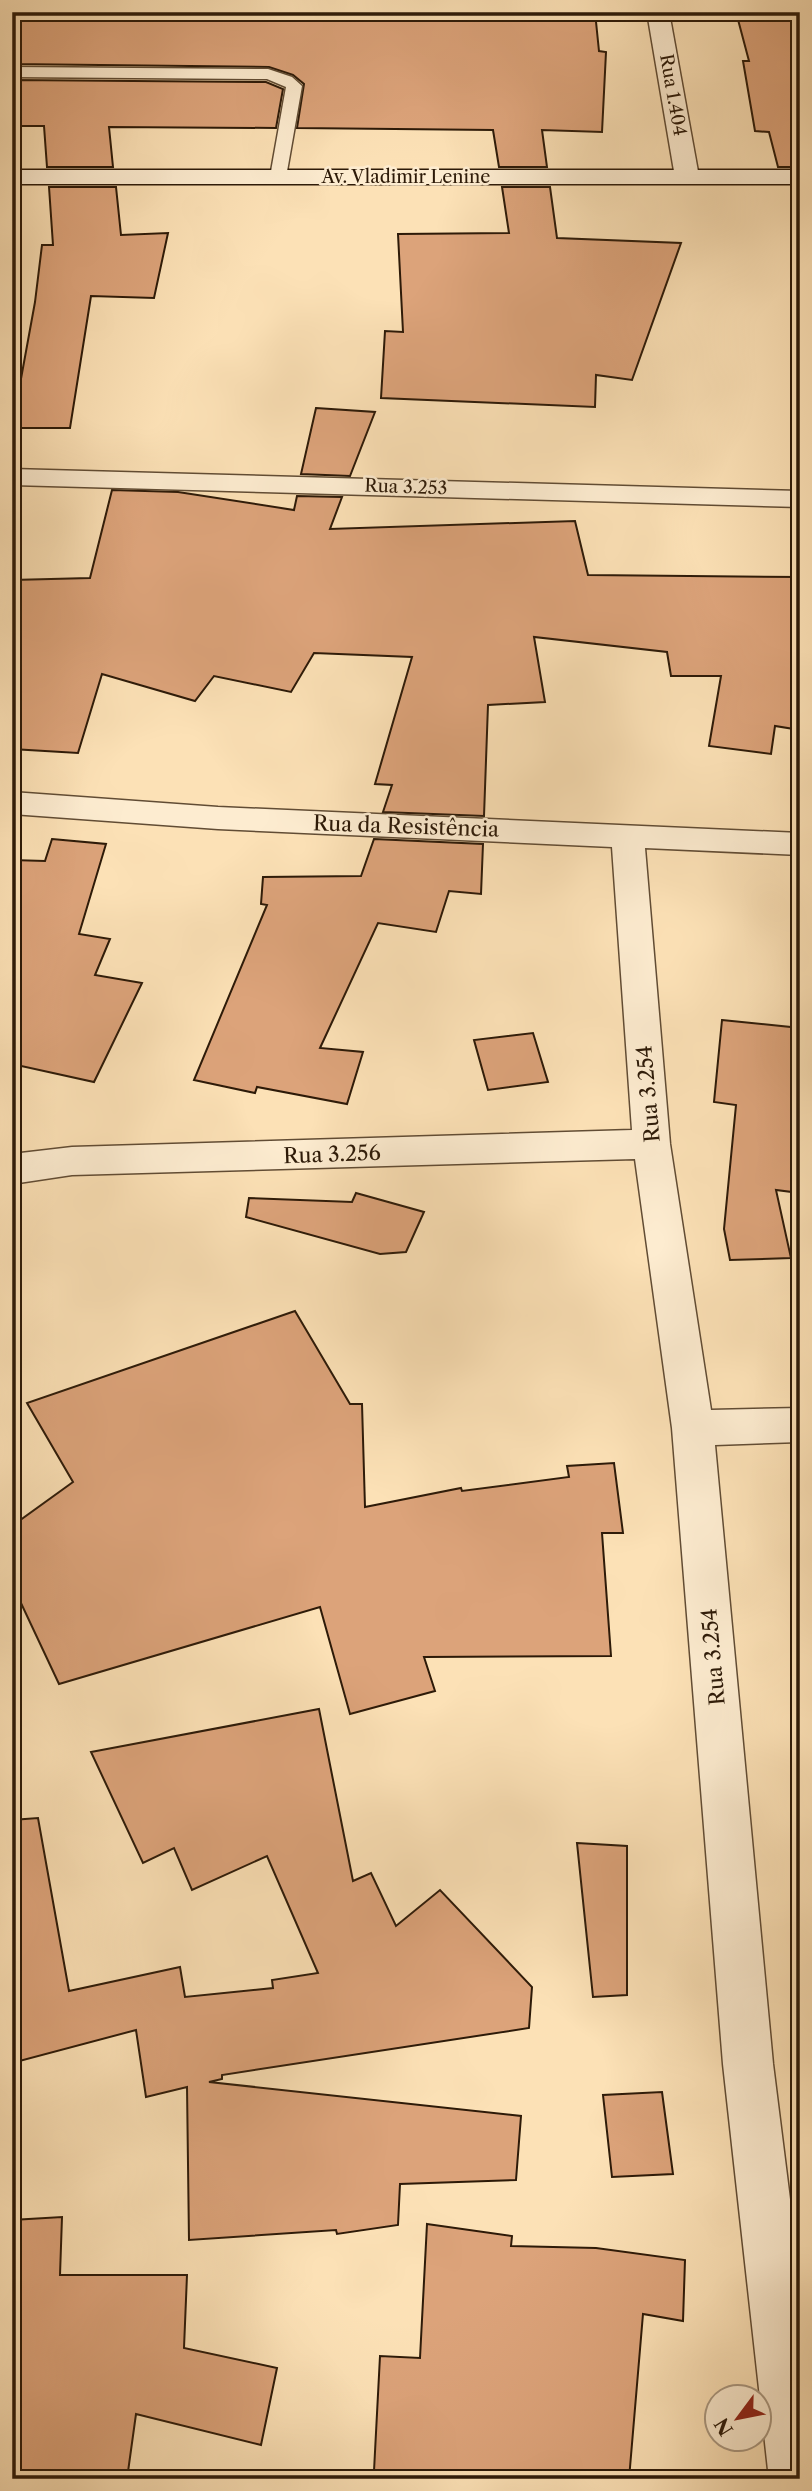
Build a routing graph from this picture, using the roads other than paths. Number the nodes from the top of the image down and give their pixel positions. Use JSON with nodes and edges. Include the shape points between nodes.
{"nodes":[{"id":1,"x":658,"y":12,"type":"edge"},
{"id":2,"x":12,"y":72,"type":"edge"},
{"id":3,"x":12,"y":177,"type":"edge"},
{"id":4,"x":278,"y":177,"type":"junction"},
{"id":5,"x":687,"y":177,"type":"junction"},
{"id":6,"x":800,"y":177,"type":"edge"},
{"id":7,"x":12,"y":477,"type":"edge"},
{"id":8,"x":800,"y":499,"type":"edge"},
{"id":9,"x":12,"y":803,"type":"edge"},
{"id":10,"x":628,"y":836,"type":"junction"},
{"id":11,"x":800,"y":844,"type":"edge"},
{"id":12,"x":652,"y":1144,"type":"junction"},
{"id":13,"x":12,"y":1169,"type":"edge"},
{"id":14,"x":800,"y":1425,"type":"edge"},
{"id":15,"x":693,"y":1428,"type":"junction"},
{"id":16,"x":797,"y":2479,"type":"edge"}],
"edges":[{"from":1,"to":5,"type":"street","name":"Rua 1.404"},
{"from":2,"to":4,"type":"lane","via":[[219,72],[268,74],[287,80],[294,86]]},
{"from":3,"to":4,"type":"street","name":"Av. Vladimir Lenine"},
{"from":4,"to":5,"type":"street","name":"Av. Vladimir Lenine"},
{"from":5,"to":6,"type":"street","name":"Av. Vladimir Lenine"},
{"from":7,"to":8,"type":"street","name":"Rua 3.253"},
{"from":9,"to":10,"type":"street","name":"Rua da Resistência","via":[[218,818]]},
{"from":10,"to":11,"type":"street","name":"Rua da Resistência"},
{"from":10,"to":12,"type":"street","name":"Rua 3.254"},
{"from":12,"to":13,"type":"street","name":"Rua 3.256","via":[[72,1161]]},
{"from":12,"to":15,"type":"street","name":"Rua 3.254"},
{"from":14,"to":15,"type":"street"},
{"from":15,"to":16,"type":"street","name":"Rua 3.254","via":[[748,2064]]}]}
